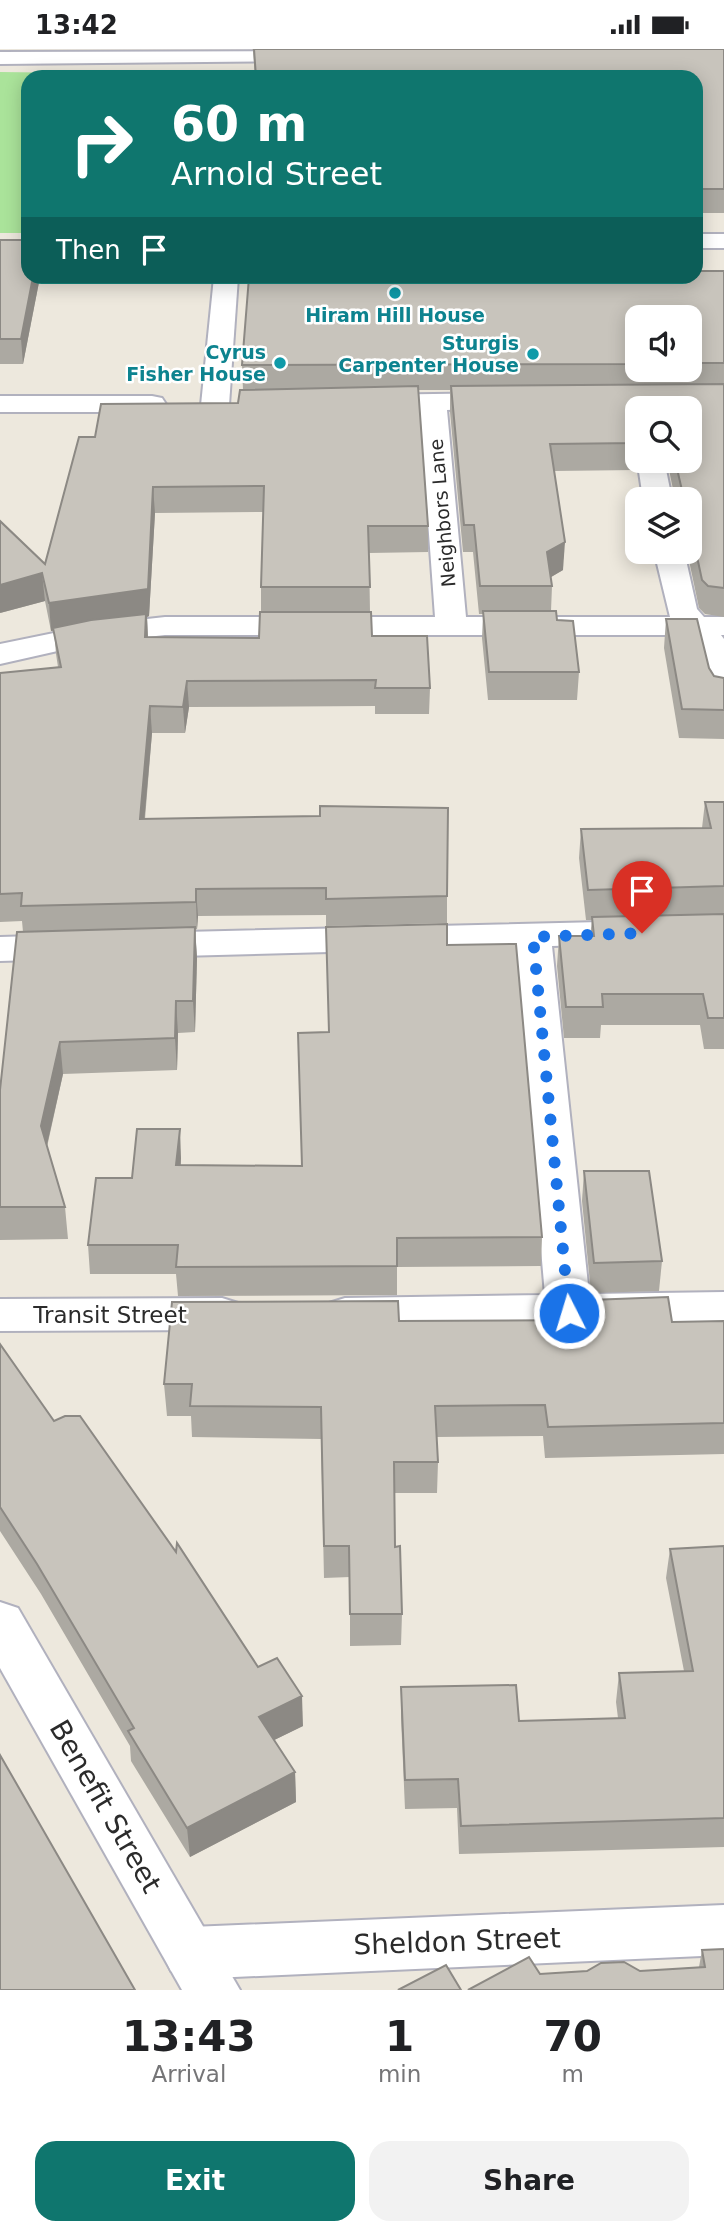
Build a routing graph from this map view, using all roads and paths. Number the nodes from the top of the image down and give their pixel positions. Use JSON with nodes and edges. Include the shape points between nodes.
{"nodes":[{"id":1,"x":334,"y":57,"type":"edge"},
{"id":2,"x":0,"y":58,"type":"edge"},
{"id":3,"x":703,"y":241,"type":"edge"},
{"id":4,"x":724,"y":241,"type":"edge"},
{"id":5,"x":224,"y":284,"type":"edge"},
{"id":6,"x":529,"y":401,"type":"edge"},
{"id":7,"x":433,"y":402,"type":"junction"},
{"id":8,"x":338,"y":403,"type":"edge"},
{"id":9,"x":0,"y":404,"type":"edge"},
{"id":10,"x":193,"y":404,"type":"junction"},
{"id":11,"x":242,"y":404,"type":"edge"},
{"id":12,"x":672,"y":564,"type":"edge"},
{"id":13,"x":451,"y":624,"type":"junction"},
{"id":14,"x":710,"y":626,"type":"edge"},
{"id":15,"x":0,"y":653,"type":"edge"},
{"id":16,"x":724,"y":695,"type":"edge"},
{"id":17,"x":724,"y":930,"type":"edge"},
{"id":18,"x":533,"y":937,"type":"junction"},
{"id":19,"x":0,"y":949,"type":"edge"},
{"id":20,"x":724,"y":1308,"type":"edge"},
{"id":21,"x":569,"y":1313,"type":"junction"},
{"id":22,"x":0,"y":1315,"type":"edge"},
{"id":23,"x":0,"y":1622,"type":"edge"},
{"id":24,"x":724,"y":1930,"type":"edge"},
{"id":25,"x":202,"y":1971,"type":"edge"}],
"edges":[{"from":1,"to":2,"type":"street"},
{"from":3,"to":4,"type":"street"},
{"from":5,"to":10,"type":"street"},
{"from":6,"to":7,"type":"street"},
{"from":7,"to":8,"type":"street"},
{"from":7,"to":13,"type":"street","name":"Neighbors Lane"},
{"from":9,"to":10,"type":"street"},
{"from":10,"to":11,"type":"street"},
{"from":12,"to":14,"type":"street","via":[[682,611]]},
{"from":13,"to":14,"type":"street"},
{"from":13,"to":15,"type":"street","via":[[165,626],[93,633]]},
{"from":14,"to":16,"type":"street"},
{"from":17,"to":18,"type":"street"},
{"from":18,"to":19,"type":"street"},
{"from":18,"to":21,"type":"street"},
{"from":20,"to":21,"type":"street","name":"Transit Street"},
{"from":21,"to":22,"type":"street","name":"Transit Street"},
{"from":23,"to":25,"type":"street","name":"Benefit Street"},
{"from":24,"to":25,"type":"street","name":"Sheldon Street"}]}
